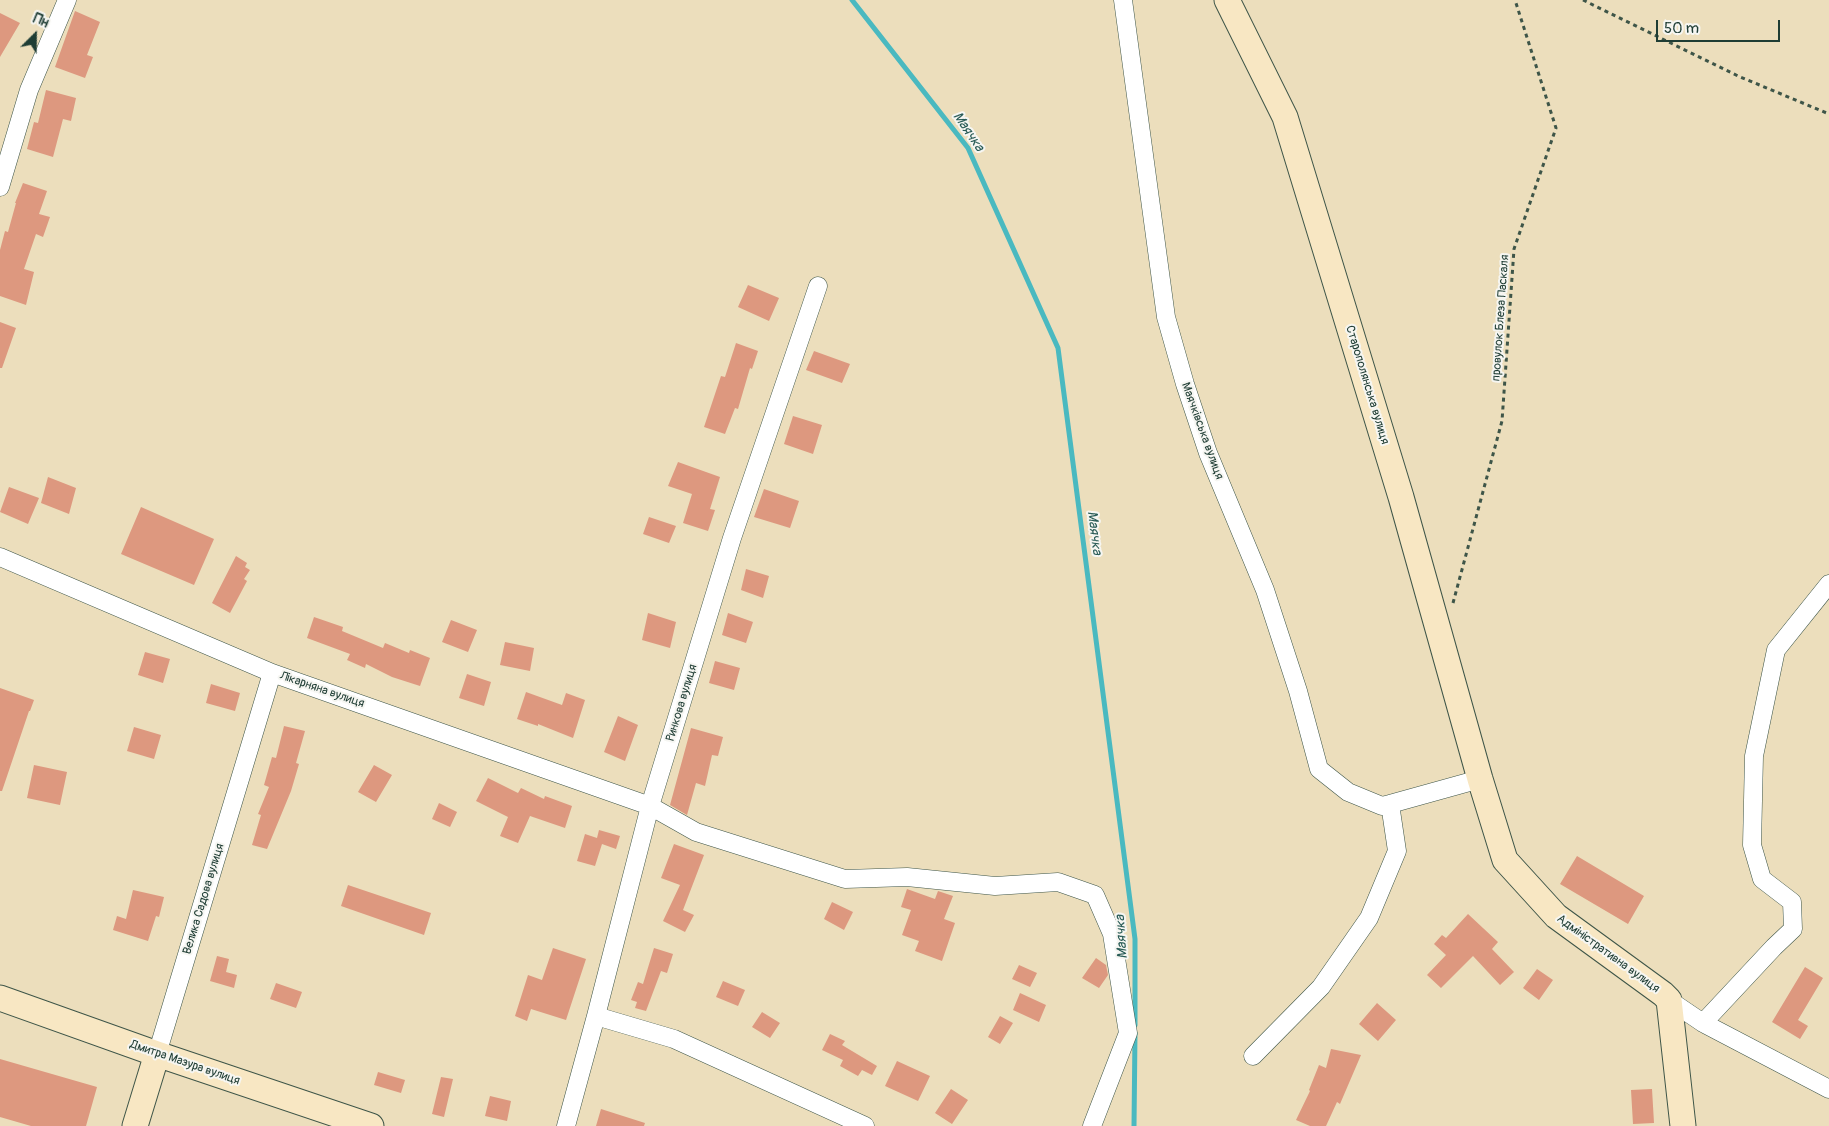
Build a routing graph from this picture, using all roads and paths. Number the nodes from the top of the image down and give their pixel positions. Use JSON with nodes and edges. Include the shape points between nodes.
{"nodes":[{"id":1,"x":67,"y":0,"type":"edge"},
{"id":2,"x":1123,"y":0,"type":"edge"},
{"id":3,"x":1227,"y":0,"type":"edge"},
{"id":4,"x":1516,"y":0,"type":"edge"},
{"id":5,"x":1583,"y":0,"type":"edge"},
{"id":6,"x":1829,"y":114,"type":"edge"},
{"id":7,"x":0,"y":187,"type":"edge"},
{"id":8,"x":818,"y":286,"type":"dead end"},
{"id":9,"x":0,"y":557,"type":"edge"},
{"id":10,"x":1829,"y":584,"type":"edge"},
{"id":11,"x":1452,"y":604,"type":"dead end"},
{"id":12,"x":272,"y":673,"type":"junction"},
{"id":13,"x":1480,"y":779,"type":"junction"},
{"id":14,"x":1390,"y":804,"type":"junction"},
{"id":15,"x":650,"y":806,"type":"junction"},
{"id":16,"x":0,"y":998,"type":"edge"},
{"id":17,"x":1669,"y":1000,"type":"junction"},
{"id":18,"x":596,"y":1016,"type":"junction"},
{"id":19,"x":1703,"y":1023,"type":"junction"},
{"id":20,"x":157,"y":1054,"type":"junction"},
{"id":21,"x":1253,"y":1056,"type":"dead end"},
{"id":22,"x":1829,"y":1089,"type":"edge"},
{"id":23,"x":136,"y":1126,"type":"edge"},
{"id":24,"x":371,"y":1126,"type":"edge"},
{"id":25,"x":566,"y":1126,"type":"edge"},
{"id":26,"x":865,"y":1126,"type":"edge"},
{"id":27,"x":1092,"y":1126,"type":"edge"},
{"id":28,"x":1683,"y":1126,"type":"edge"}],
"edges":[{"from":1,"to":7,"type":"street","via":[[29,90]]},
{"from":2,"to":14,"type":"street","name":"Маячківська вулиця","via":[[1166,317],[1185,384],[1208,453],[1265,590],[1319,769],[1348,792],[1382,806]]},
{"from":3,"to":13,"type":"street","name":"Старополянська вулиця","via":[[1285,117],[1401,497]]},
{"from":4,"to":11,"type":"path","name":"провулок Блеза Паскаля","via":[[1556,128],[1514,249],[1502,421]]},
{"from":5,"to":6,"type":"path","via":[[1738,76]]},
{"from":8,"to":15,"type":"street","name":"Ринкова вулиця","via":[[732,538]]},
{"from":9,"to":12,"type":"street","name":"Лікарняна вулиця"},
{"from":10,"to":19,"type":"street","via":[[1776,650],[1754,756],[1752,845],[1762,878],[1792,902],[1793,929]]},
{"from":12,"to":15,"type":"street","name":"Лікарняна вулиця"},
{"from":12,"to":20,"type":"street","name":"Велика Садова вулиця"},
{"from":13,"to":14,"type":"street"},
{"from":13,"to":17,"type":"street","name":"Адміністративна вулиця","via":[[1505,860],[1556,916]]},
{"from":14,"to":21,"type":"street","via":[[1397,851],[1370,918],[1321,987]]},
{"from":15,"to":18,"type":"street","name":"Ринкова вулиця"},
{"from":15,"to":27,"type":"street","name":"Лікарняна вулиця","via":[[696,832],[845,878],[907,877],[994,886],[1058,882],[1095,895],[1112,934],[1128,1032]]},
{"from":16,"to":20,"type":"street","name":"Дмитра Мазура вулиця"},
{"from":17,"to":19,"type":"street","name":"Адміністративна вулиця"},
{"from":17,"to":28,"type":"street"},
{"from":18,"to":25,"type":"street","name":"Ринкова вулиця"},
{"from":18,"to":26,"type":"street","via":[[674,1039]]},
{"from":19,"to":22,"type":"street","name":"Адміністративна вулиця"},
{"from":20,"to":23,"type":"street","name":"Велика Садова вулиця"},
{"from":20,"to":24,"type":"street","name":"Дмитра Мазура вулиця"}]}
